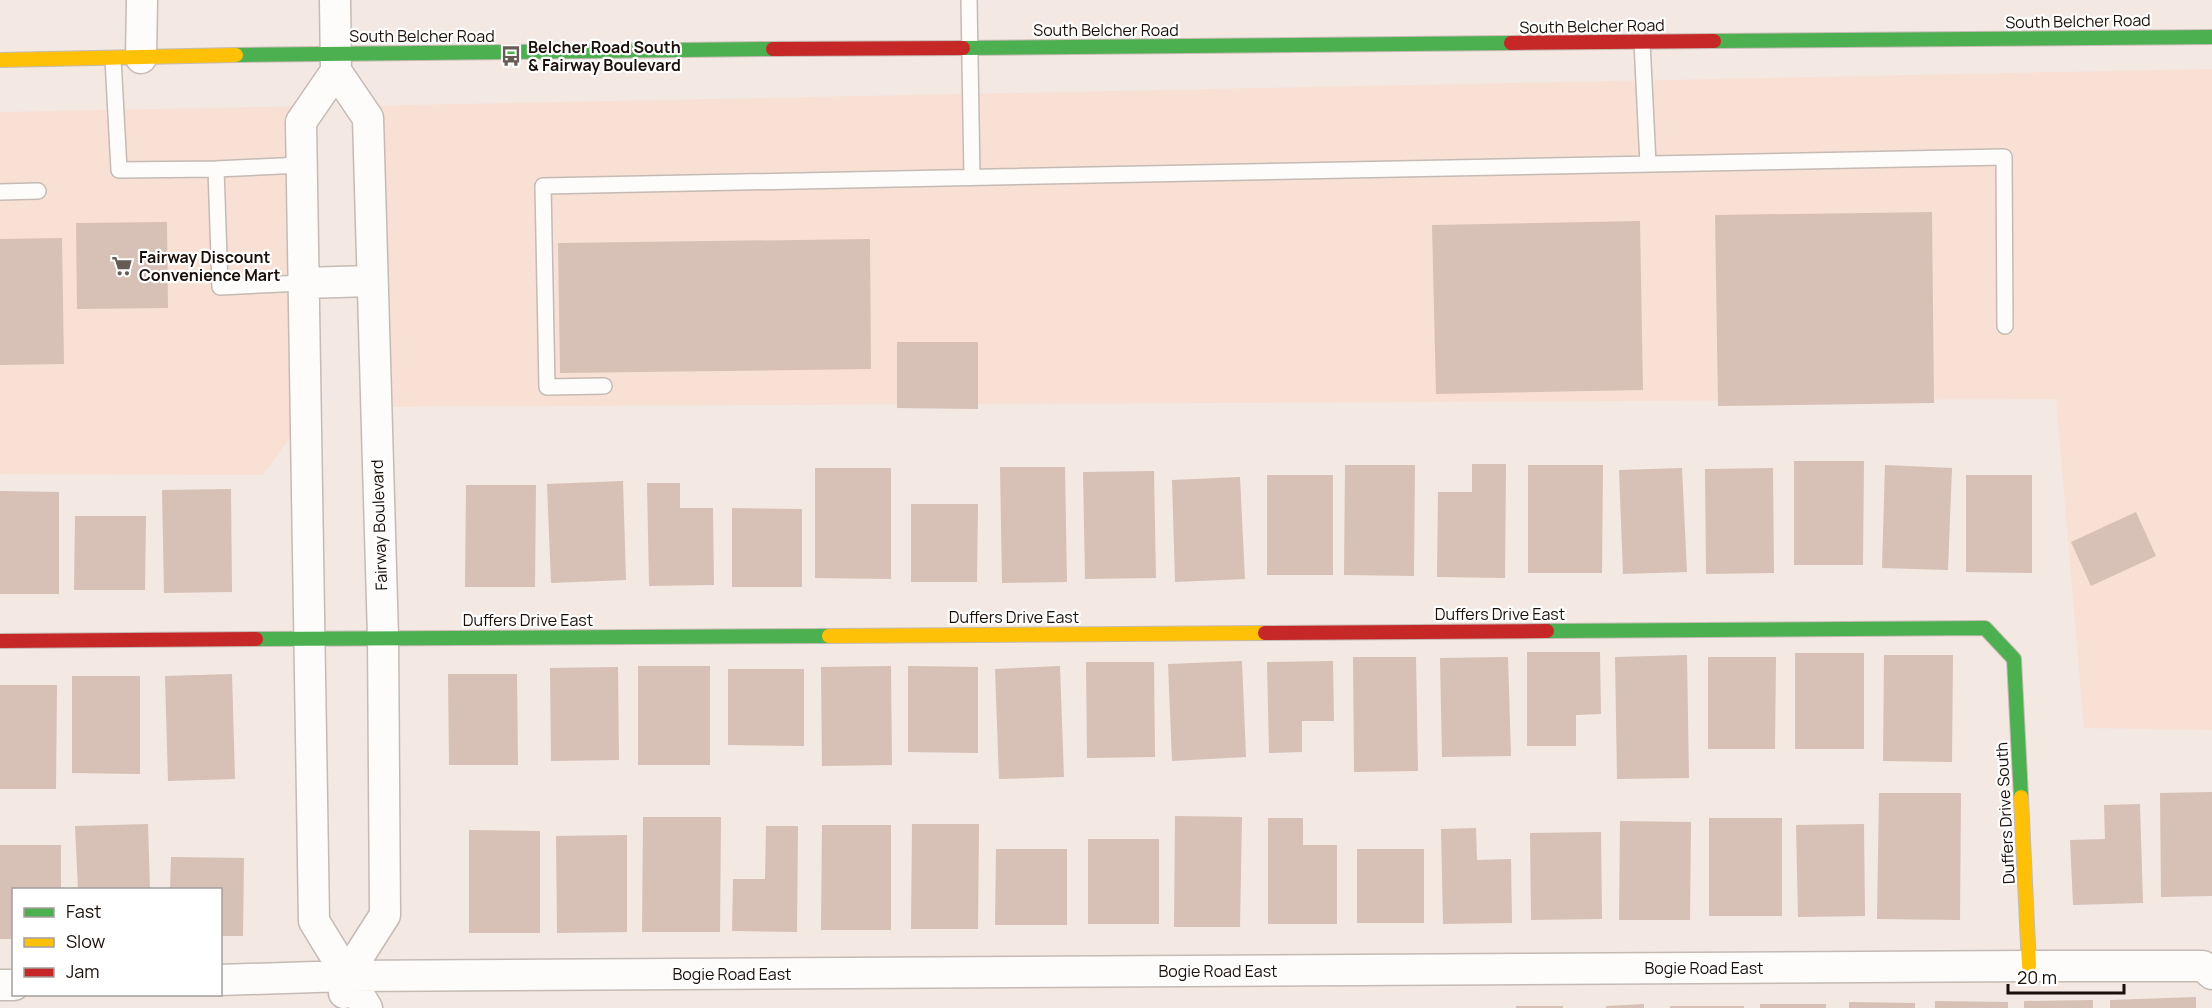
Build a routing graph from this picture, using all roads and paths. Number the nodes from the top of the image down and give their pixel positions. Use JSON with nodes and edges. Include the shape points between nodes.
{"nodes":[{"id":1,"x":142,"y":0,"type":"edge"},
{"id":2,"x":335,"y":0,"type":"edge"},
{"id":3,"x":969,"y":0,"type":"edge"},
{"id":4,"x":2212,"y":37,"type":"edge"},
{"id":5,"x":1642,"y":42,"type":"junction"},
{"id":6,"x":969,"y":48,"type":"junction"},
{"id":7,"x":127,"y":58,"type":"junction"},
{"id":8,"x":0,"y":60,"type":"edge"},
{"id":9,"x":336,"y":62,"type":"junction"},
{"id":10,"x":1648,"y":164,"type":"junction"},
{"id":11,"x":302,"y":165,"type":"junction"},
{"id":12,"x":216,"y":169,"type":"junction"},
{"id":13,"x":972,"y":177,"type":"junction"},
{"id":14,"x":38,"y":191,"type":"dead end"},
{"id":15,"x":0,"y":192,"type":"edge"},
{"id":16,"x":372,"y":281,"type":"junction"},
{"id":17,"x":303,"y":283,"type":"junction"},
{"id":18,"x":2005,"y":326,"type":"dead end"},
{"id":19,"x":603,"y":387,"type":"dead end"},
{"id":20,"x":383,"y":637,"type":"junction"},
{"id":21,"x":310,"y":638,"type":"junction"},
{"id":22,"x":0,"y":640,"type":"edge"},
{"id":23,"x":2014,"y":659,"type":"joint"},
{"id":24,"x":2029,"y":966,"type":"junction"},
{"id":25,"x":2212,"y":974,"type":"edge"},
{"id":26,"x":346,"y":976,"type":"junction"},
{"id":27,"x":222,"y":980,"type":"edge"},
{"id":28,"x":342,"y":1008,"type":"edge"},
{"id":29,"x":367,"y":1008,"type":"edge"}],
"edges":[{"from":1,"to":7,"type":"street"},
{"from":2,"to":9,"type":"street"},
{"from":3,"to":6,"type":"lane"},
{"from":4,"to":5,"type":"street","name":"South Belcher Road"},
{"from":5,"to":6,"type":"street","name":"South Belcher Road"},
{"from":5,"to":10,"type":"lane"},
{"from":6,"to":9,"type":"street","name":"South Belcher Road"},
{"from":6,"to":13,"type":"lane"},
{"from":7,"to":8,"type":"street","name":"South Belcher Road"},
{"from":7,"to":9,"type":"street","name":"South Belcher Road"},
{"from":7,"to":12,"type":"lane","via":[[119,170]]},
{"from":9,"to":11,"type":"street","via":[[301,122]]},
{"from":9,"to":16,"type":"street","name":"Fairway Boulevard","via":[[368,118]]},
{"from":10,"to":13,"type":"lane"},
{"from":10,"to":18,"type":"lane","via":[[2004,157]]},
{"from":11,"to":12,"type":"lane"},
{"from":11,"to":17,"type":"street"},
{"from":12,"to":17,"type":"lane","via":[[220,287]]},
{"from":13,"to":19,"type":"lane","via":[[543,186],[547,387]]},
{"from":14,"to":15,"type":"lane"},
{"from":16,"to":17,"type":"street"},
{"from":16,"to":20,"type":"street","name":"Fairway Boulevard"},
{"from":17,"to":21,"type":"street"},
{"from":20,"to":21,"type":"street","name":"Duffers Drive East"},
{"from":20,"to":23,"type":"street","name":"Duffers Drive East","via":[[1985,628]]},
{"from":20,"to":26,"type":"street","name":"Fairway Boulevard","via":[[385,915]]},
{"from":21,"to":22,"type":"street","name":"Duffers Drive East"},
{"from":21,"to":26,"type":"street","via":[[314,921]]},
{"from":23,"to":24,"type":"street","name":"Duffers Drive South"},
{"from":24,"to":25,"type":"street","name":"Bogie Road East","via":[[2203,966]]},
{"from":24,"to":26,"type":"street","name":"Bogie Road East"},
{"from":26,"to":27,"type":"street","name":"Bogie Road East"},
{"from":26,"to":28,"type":"street","name":"Fairway Boulevard"},
{"from":26,"to":29,"type":"street"}]}
